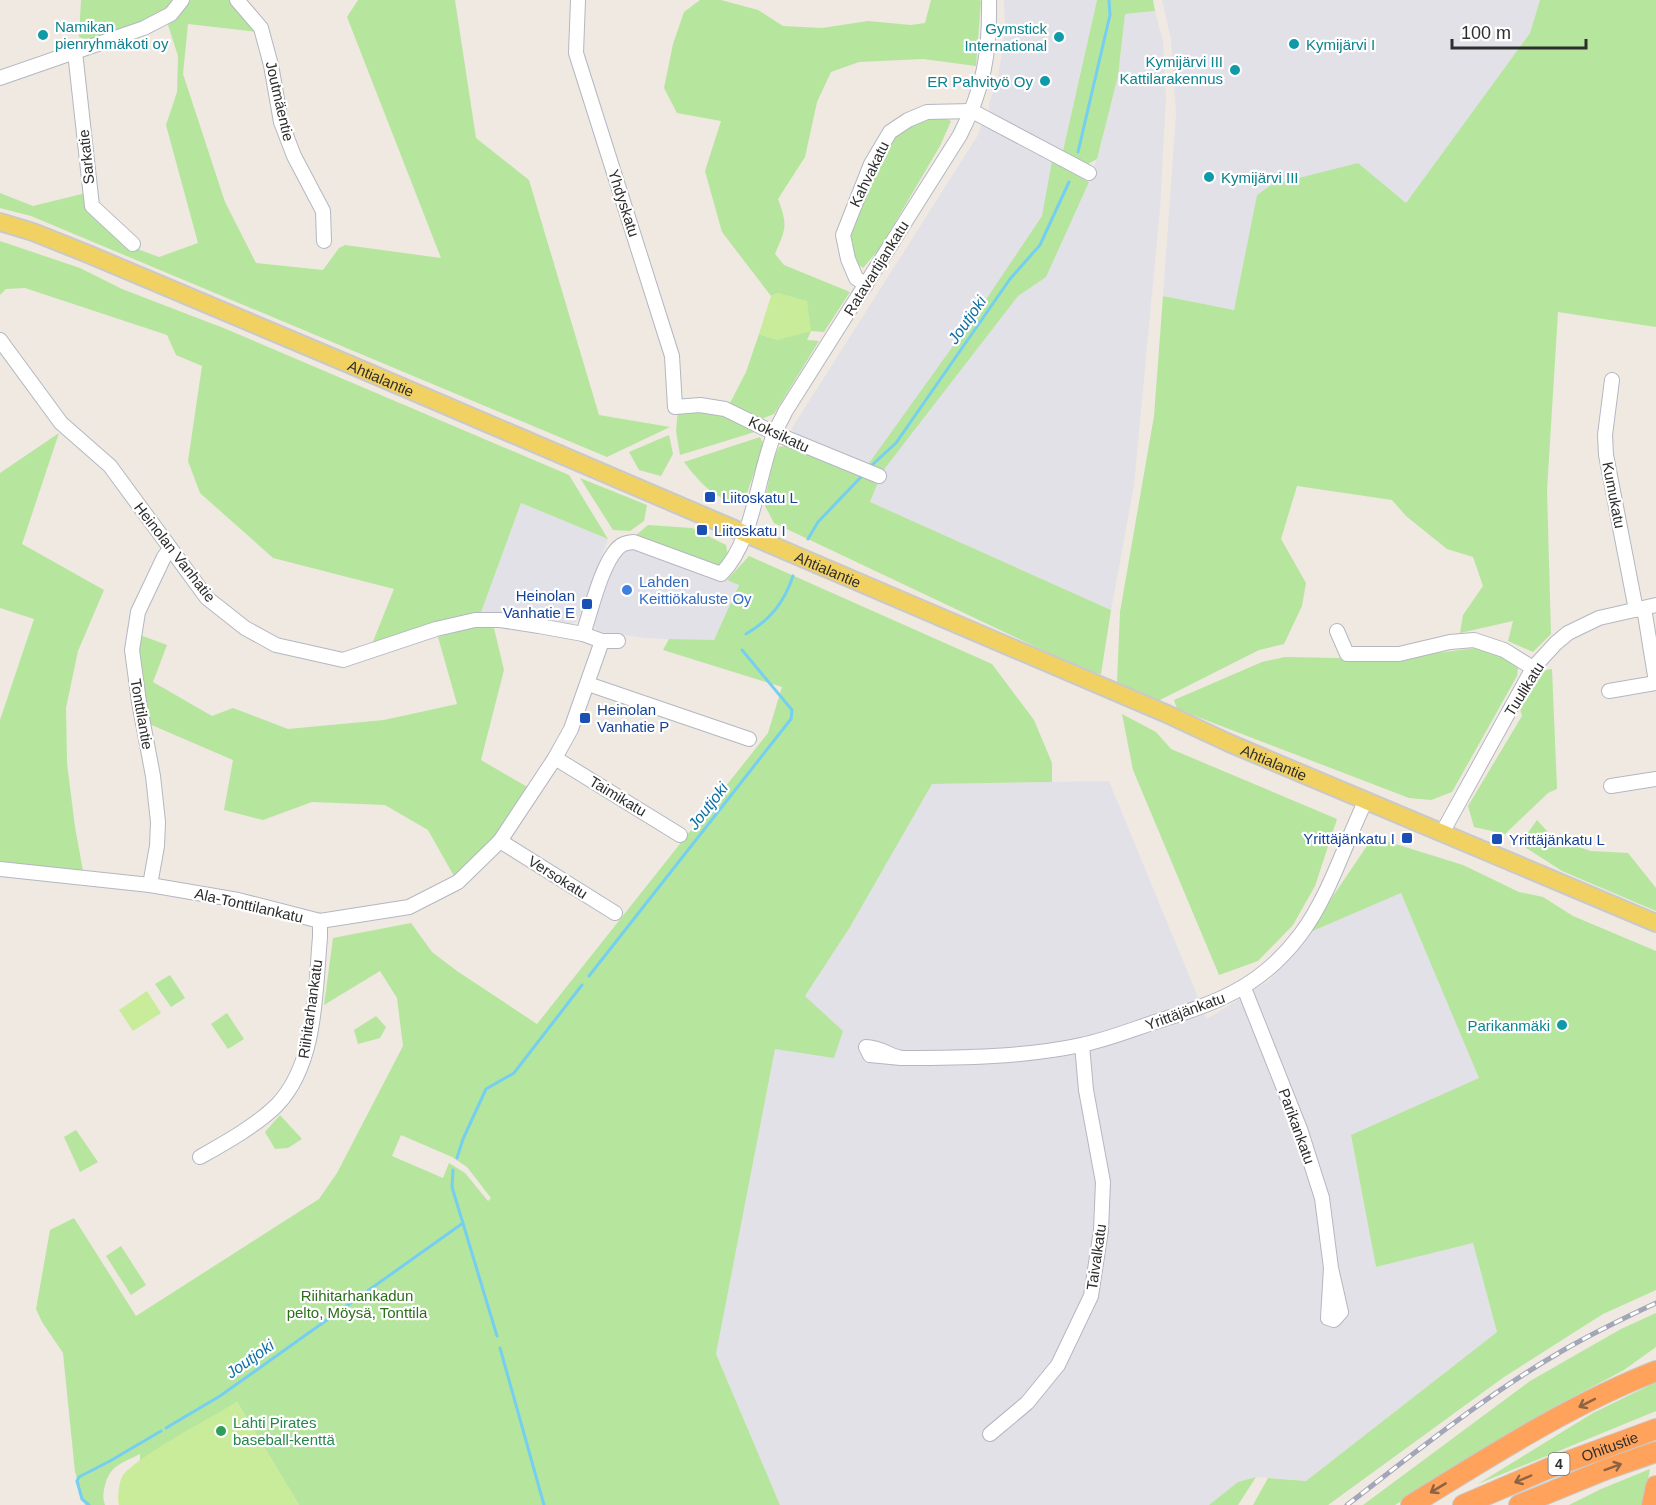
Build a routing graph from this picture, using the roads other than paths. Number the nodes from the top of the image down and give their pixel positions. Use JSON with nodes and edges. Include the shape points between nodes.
{"nodes":[{"id":1,"x":182,"y":0,"type":"edge"},
{"id":2,"x":237,"y":0,"type":"edge"},
{"id":3,"x":578,"y":0,"type":"edge"},
{"id":4,"x":989,"y":0,"type":"edge"},
{"id":5,"x":75,"y":52,"type":"junction"},
{"id":6,"x":0,"y":78,"type":"edge"},
{"id":7,"x":972,"y":111,"type":"junction"},
{"id":8,"x":1089,"y":173,"type":"dead end"},
{"id":9,"x":0,"y":222,"type":"edge"},
{"id":10,"x":324,"y":241,"type":"dead end"},
{"id":11,"x":133,"y":244,"type":"dead end"},
{"id":12,"x":866,"y":285,"type":"junction"},
{"id":13,"x":0,"y":340,"type":"edge"},
{"id":14,"x":1612,"y":380,"type":"dead end"},
{"id":15,"x":675,"y":407,"type":"joint"},
{"id":16,"x":774,"y":433,"type":"junction"},
{"id":17,"x":879,"y":476,"type":"dead end"},
{"id":18,"x":744,"y":532,"type":"junction"},
{"id":19,"x":170,"y":549,"type":"junction"},
{"id":20,"x":1645,"y":607,"type":"edge"},
{"id":21,"x":1336,"y":631,"type":"dead end"},
{"id":22,"x":582,"y":634,"type":"junction"},
{"id":23,"x":602,"y":640,"type":"junction"},
{"id":24,"x":618,"y":641,"type":"dead end"},
{"id":25,"x":1533,"y":668,"type":"junction"},
{"id":26,"x":1656,"y":683,"type":"edge"},
{"id":27,"x":588,"y":684,"type":"junction"},
{"id":28,"x":1609,"y":691,"type":"dead end"},
{"id":29,"x":749,"y":739,"type":"dead end"},
{"id":30,"x":555,"y":758,"type":"junction"},
{"id":31,"x":1656,"y":779,"type":"edge"},
{"id":32,"x":1611,"y":786,"type":"dead end"},
{"id":33,"x":1366,"y":801,"type":"junction"},
{"id":34,"x":1442,"y":833,"type":"junction"},
{"id":35,"x":680,"y":835,"type":"dead end"},
{"id":36,"x":500,"y":841,"type":"junction"},
{"id":37,"x":0,"y":869,"type":"edge"},
{"id":38,"x":150,"y":885,"type":"junction"},
{"id":39,"x":615,"y":914,"type":"dead end"},
{"id":40,"x":320,"y":921,"type":"junction"},
{"id":41,"x":1656,"y":922,"type":"edge"},
{"id":42,"x":1244,"y":988,"type":"junction"},
{"id":43,"x":1082,"y":1045,"type":"junction"},
{"id":44,"x":901,"y":1058,"type":"dead end"},
{"id":45,"x":200,"y":1157,"type":"dead end"},
{"id":46,"x":1331,"y":1268,"type":"dead end"},
{"id":47,"x":1656,"y":1362,"type":"edge"},
{"id":48,"x":1648,"y":1374,"type":"edge"},
{"id":49,"x":1656,"y":1429,"type":"edge"},
{"id":50,"x":990,"y":1434,"type":"dead end"},
{"id":51,"x":1656,"y":1452,"type":"edge"},
{"id":52,"x":1571,"y":1483,"type":"junction"},
{"id":53,"x":1411,"y":1505,"type":"edge"},
{"id":54,"x":1463,"y":1505,"type":"edge"},
{"id":55,"x":1519,"y":1505,"type":"edge"},
{"id":56,"x":1552,"y":1505,"type":"edge"}],
"edges":[{"from":1,"to":5,"type":"street","via":[[171,14],[144,28]]},
{"from":2,"to":10,"type":"street","name":"Joutmäentie","via":[[261,28],[282,122],[294,156],[323,211]]},
{"from":3,"to":15,"type":"street","name":"Yhdyskatu","via":[[576,53],[672,356]]},
{"from":4,"to":7,"type":"street","name":"Ratavartijankatu","via":[[990,36],[983,80]]},
{"from":5,"to":6,"type":"street"},
{"from":5,"to":11,"type":"street","name":"Sarkatie","via":[[92,206]]},
{"from":7,"to":8,"type":"street","name":"Kahvakatu"},
{"from":7,"to":12,"type":"street","name":"Ratavartijankatu"},
{"from":7,"to":12,"type":"street","name":"Kahvakatu","via":[[927,112],[890,132],[871,164],[843,235],[856,278]]},
{"from":9,"to":18,"type":"main road","name":"Ahtialantie","via":[[88,254]]},
{"from":12,"to":16,"type":"street","name":"Ratavartijankatu"},
{"from":13,"to":19,"type":"street","name":"Heinolan Vanhatie","via":[[61,423],[110,466]]},
{"from":14,"to":20,"type":"street","name":"Kumukatu","via":[[1606,455]]},
{"from":15,"to":16,"type":"street","name":"Koksikatu","via":[[725,409]]},
{"from":16,"to":17,"type":"street","name":"Koksikatu"},
{"from":16,"to":18,"type":"street","name":"Ratavartijankatu"},
{"from":18,"to":22,"type":"street","name":"Ratavartijankatu","via":[[740,548],[721,574],[634,542],[624,543],[607,566]]},
{"from":18,"to":33,"type":"main road","name":"Ahtialantie"},
{"from":19,"to":22,"type":"street","name":"Heinolan Vanhatie","via":[[207,598],[245,628],[276,645],[343,660],[474,620],[500,620]]},
{"from":19,"to":38,"type":"street","name":"Tonttilantie","via":[[138,612],[132,650],[158,822]]},
{"from":20,"to":25,"type":"street","name":"Tuulikatu","via":[[1599,618],[1573,630]]},
{"from":20,"to":26,"type":"street","name":"Kumukatu"},
{"from":21,"to":25,"type":"street","via":[[1347,654],[1399,654],[1474,640],[1504,650]]},
{"from":22,"to":23,"type":"street","name":"Heinolan Vanhatie"},
{"from":23,"to":24,"type":"street","name":"Heinolan Vanhatie"},
{"from":23,"to":27,"type":"street","name":"Ala-Tonttilankatu"},
{"from":25,"to":34,"type":"street","name":"Tuulikatu"},
{"from":26,"to":28,"type":"street"},
{"from":27,"to":29,"type":"street"},
{"from":27,"to":30,"type":"street","name":"Ala-Tonttilankatu"},
{"from":30,"to":35,"type":"street","name":"Taimikatu"},
{"from":30,"to":36,"type":"street","name":"Ala-Tonttilankatu"},
{"from":31,"to":32,"type":"street"},
{"from":33,"to":34,"type":"main road","name":"Ahtialantie"},
{"from":33,"to":42,"type":"street","name":"Yrittäjänkatu","via":[[1302,933],[1264,974]]},
{"from":34,"to":41,"type":"main road","name":"Ahtialantie"},
{"from":36,"to":39,"type":"street","name":"Versokatu"},
{"from":36,"to":40,"type":"street","name":"Ala-Tonttilankatu","via":[[458,882],[409,907]]},
{"from":37,"to":38,"type":"street","name":"Ala-Tonttilankatu"},
{"from":38,"to":40,"type":"street","name":"Ala-Tonttilankatu","via":[[238,900]]},
{"from":40,"to":45,"type":"street","name":"Riihitarhankatu","via":[[309,1039],[296,1079],[268,1113]]},
{"from":42,"to":43,"type":"street","name":"Yrittäjänkatu","via":[[1199,1008]]},
{"from":42,"to":46,"type":"street","name":"Parikankatu","via":[[1300,1129],[1322,1198]]},
{"from":43,"to":44,"type":"street","name":"Yrittäjänkatu","via":[[1023,1053]]},
{"from":43,"to":50,"type":"street","name":"Taivalkatu","via":[[1103,1182],[1101,1230],[1091,1296],[1058,1365],[1027,1403]]},
{"from":47,"to":48,"type":"highway"},
{"from":48,"to":53,"type":"highway","one_way":true,"via":[[1556,1419]]},
{"from":49,"to":54,"type":"highway","name":"Ohitustie","number":"4","one_way":true},
{"from":52,"to":51,"type":"highway","name":"Ohitustie","number":"4","one_way":true},
{"from":52,"to":55,"type":"highway","name":"Ohitustie","number":"4"},
{"from":52,"to":56,"type":"highway"}]}
